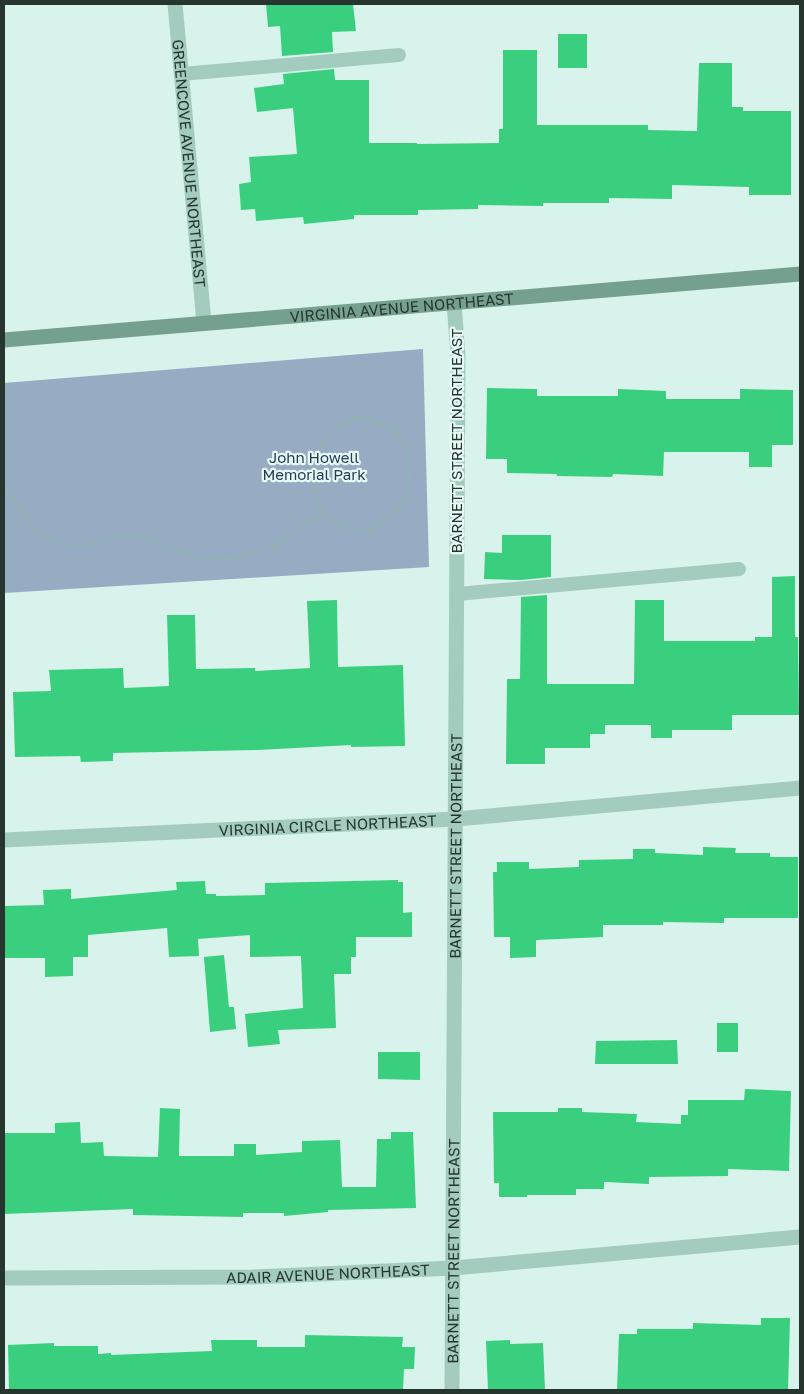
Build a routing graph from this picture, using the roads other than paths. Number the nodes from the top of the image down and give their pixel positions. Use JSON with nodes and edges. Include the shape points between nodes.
{"nodes":[{"id":1,"x":176,"y":4,"type":"edge"},
{"id":2,"x":399,"y":55,"type":"dead end"},
{"id":3,"x":182,"y":74,"type":"junction"},
{"id":4,"x":800,"y":274,"type":"edge"},
{"id":5,"x":454,"y":303,"type":"junction"},
{"id":6,"x":204,"y":323,"type":"junction"},
{"id":7,"x":4,"y":340,"type":"edge"},
{"id":8,"x":739,"y":569,"type":"dead end"},
{"id":9,"x":457,"y":594,"type":"junction"},
{"id":10,"x":800,"y":788,"type":"edge"},
{"id":11,"x":456,"y":819,"type":"junction"},
{"id":12,"x":4,"y":840,"type":"edge"},
{"id":13,"x":800,"y":1237,"type":"edge"},
{"id":14,"x":453,"y":1268,"type":"junction"},
{"id":15,"x":4,"y":1278,"type":"edge"},
{"id":16,"x":452,"y":1390,"type":"edge"}],
"edges":[{"from":1,"to":3,"type":"street","name":"GREENCOVE AVENUE NORTHEAST"},
{"from":2,"to":3,"type":"lane"},
{"from":3,"to":6,"type":"street","name":"GREENCOVE AVENUE NORTHEAST"},
{"from":4,"to":5,"type":"street","name":"VIRGINIA AVENUE NORTHEAST"},
{"from":5,"to":6,"type":"street","name":"VIRGINIA AVENUE NORTHEAST"},
{"from":5,"to":9,"type":"street","name":"BARNETT STREET NORTHEAST","via":[[458,356]]},
{"from":6,"to":7,"type":"street","name":"VIRGINIA AVENUE NORTHEAST"},
{"from":8,"to":9,"type":"lane"},
{"from":9,"to":11,"type":"street","name":"BARNETT STREET NORTHEAST"},
{"from":10,"to":11,"type":"street","name":"VIRGINIA CIRCLE NORTHEAST"},
{"from":11,"to":12,"type":"street","name":"VIRGINIA CIRCLE NORTHEAST"},
{"from":11,"to":14,"type":"street","name":"BARNETT STREET NORTHEAST"},
{"from":13,"to":14,"type":"street","name":"ADAIR AVENUE NORTHEAST"},
{"from":14,"to":15,"type":"street","name":"ADAIR AVENUE NORTHEAST","via":[[252,1277]]},
{"from":14,"to":16,"type":"street","name":"BARNETT STREET NORTHEAST"}]}
